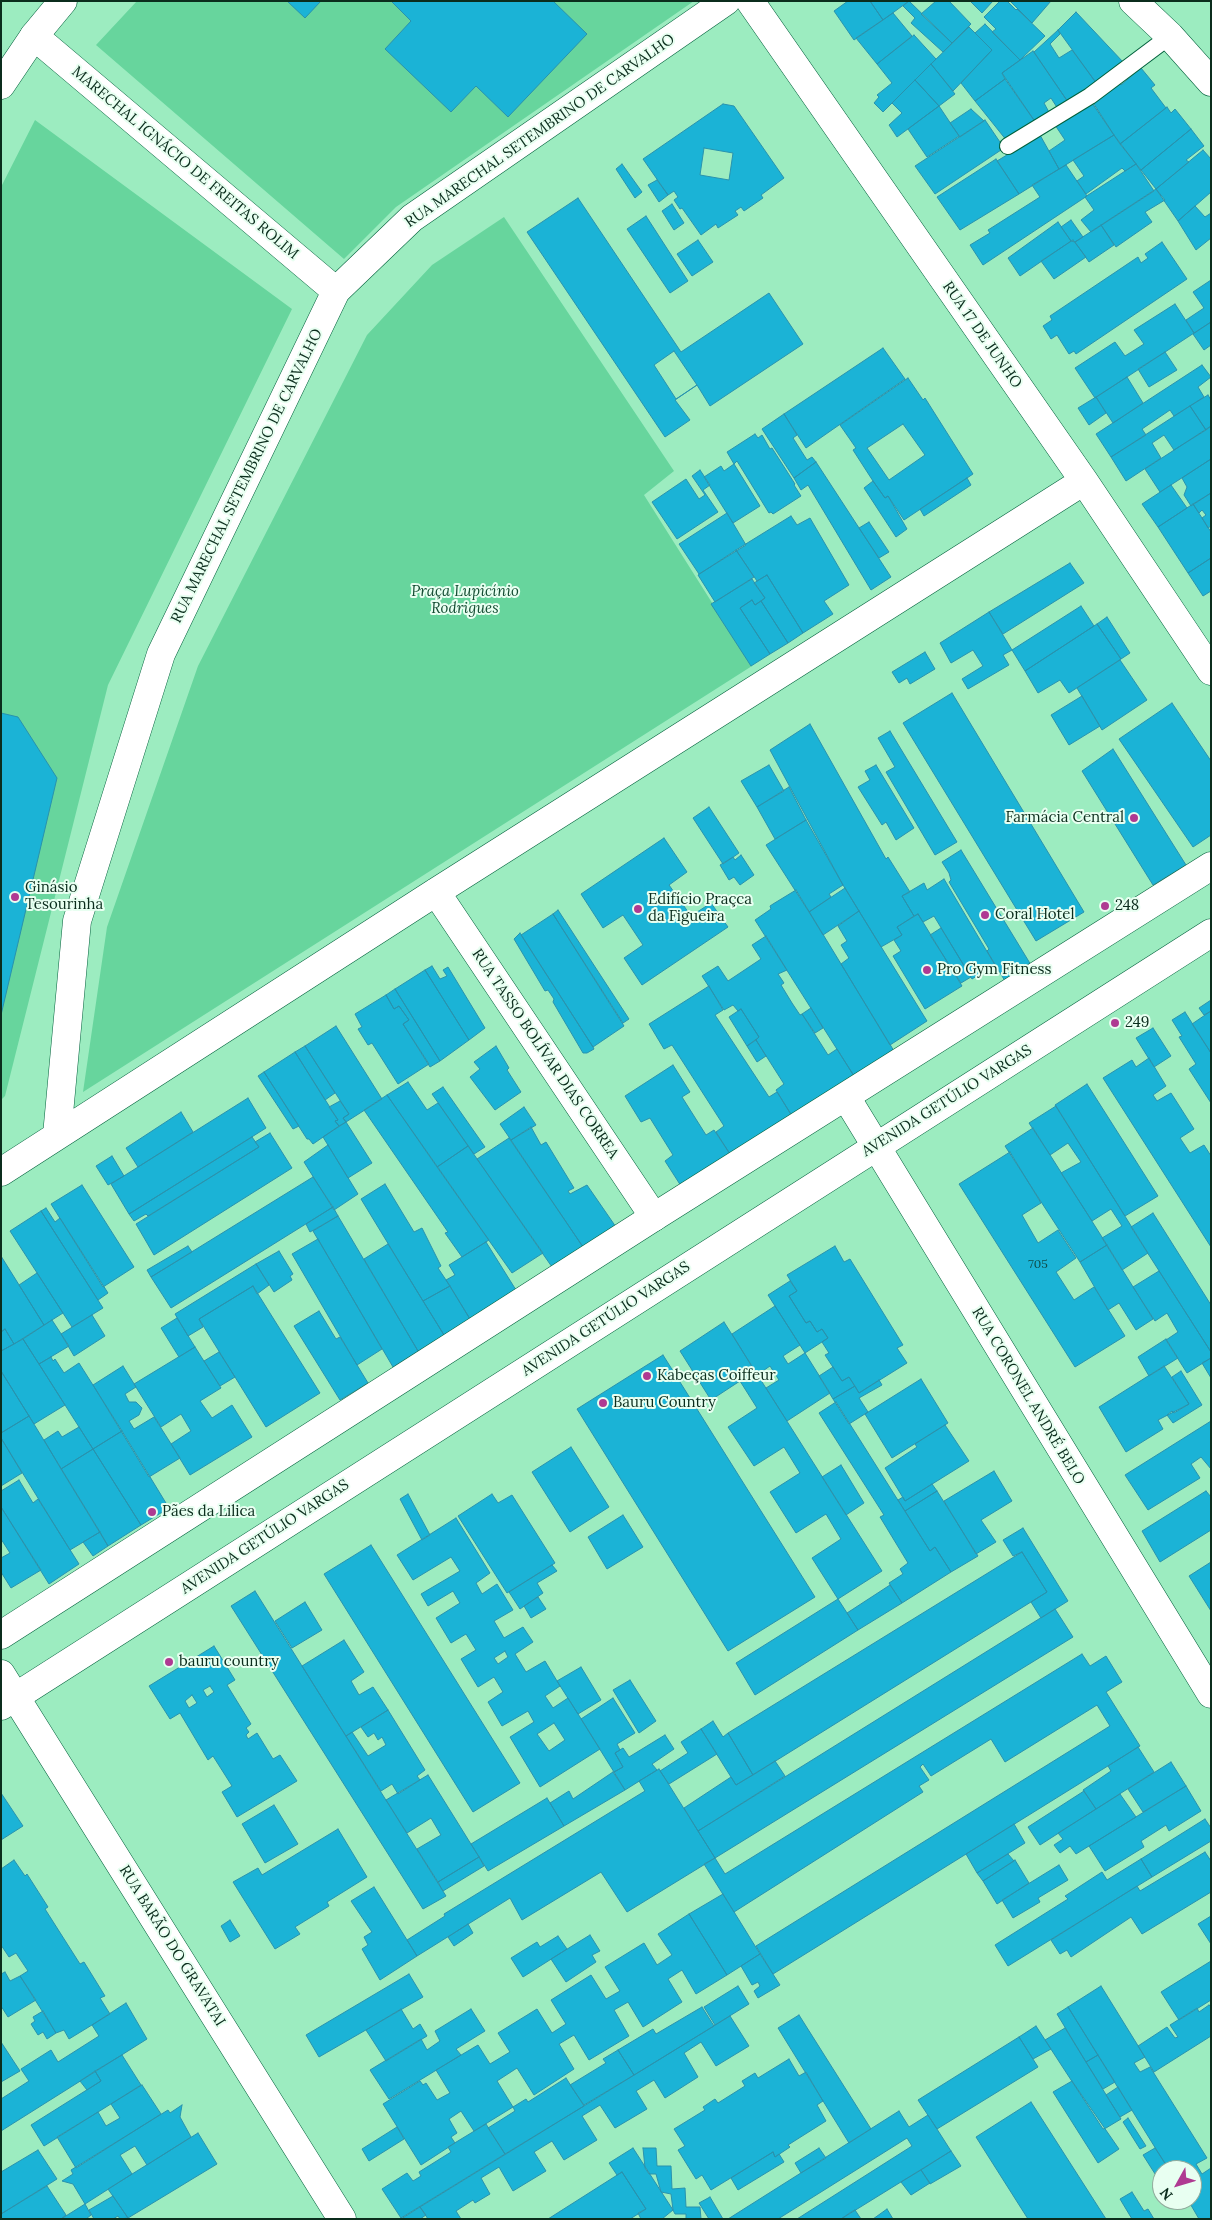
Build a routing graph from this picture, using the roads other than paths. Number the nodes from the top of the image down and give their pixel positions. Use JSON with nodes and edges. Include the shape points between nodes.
{"nodes":[{"id":1,"x":63,"y":1,"type":"edge"},
{"id":2,"x":726,"y":1,"type":"edge"},
{"id":3,"x":750,"y":1,"type":"edge"},
{"id":4,"x":1133,"y":1,"type":"edge"},
{"id":5,"x":34,"y":36,"type":"junction"},
{"id":6,"x":1170,"y":36,"type":"junction"},
{"id":7,"x":1211,"y":82,"type":"edge"},
{"id":8,"x":1,"y":85,"type":"edge"},
{"id":9,"x":1008,"y":146,"type":"dead end"},
{"id":10,"x":336,"y":291,"type":"junction"},
{"id":11,"x":1084,"y":481,"type":"junction"},
{"id":12,"x":1211,"y":671,"type":"edge"},
{"id":13,"x":1211,"y":866,"type":"edge"},
{"id":14,"x":436,"y":892,"type":"junction"},
{"id":15,"x":1211,"y":933,"type":"edge"},
{"id":16,"x":846,"y":1097,"type":"junction"},
{"id":17,"x":57,"y":1135,"type":"junction"},
{"id":18,"x":876,"y":1146,"type":"junction"},
{"id":19,"x":1,"y":1172,"type":"edge"},
{"id":20,"x":654,"y":1217,"type":"junction"},
{"id":21,"x":1,"y":1634,"type":"edge"},
{"id":22,"x":1,"y":1674,"type":"edge"},
{"id":23,"x":1211,"y":1694,"type":"edge"},
{"id":24,"x":9,"y":1701,"type":"edge"},
{"id":25,"x":342,"y":2219,"type":"edge"}],
"edges":[{"from":1,"to":5,"type":"street"},
{"from":2,"to":10,"type":"street","name":"RUA MARECHAL SETEMBRINO DE CARVALHO","via":[[412,218]]},
{"from":3,"to":11,"type":"street","name":"RUA 17 DE JUNHO"},
{"from":4,"to":6,"type":"street"},
{"from":5,"to":8,"type":"street"},
{"from":5,"to":10,"type":"street","name":"MARECHAL IGNÁCIO DE FREITAS ROLIM"},
{"from":6,"to":7,"type":"street"},
{"from":6,"to":9,"type":"lane","via":[[1090,96]]},
{"from":10,"to":17,"type":"street","name":"RUA MARECHAL SETEMBRINO DE CARVALHO","via":[[161,654],[77,921]]},
{"from":11,"to":12,"type":"street","name":"RUA 17 DE JUNHO"},
{"from":11,"to":14,"type":"street"},
{"from":13,"to":16,"type":"street"},
{"from":14,"to":17,"type":"street"},
{"from":14,"to":20,"type":"street","name":"RUA TASSO BOLÍVAR DIAS CORREA"},
{"from":15,"to":18,"type":"street","name":"AVENIDA GETÚLIO VARGAS"},
{"from":16,"to":18,"type":"street","name":"RUA CORONEL ANDRÉ BELO"},
{"from":16,"to":20,"type":"street"},
{"from":17,"to":19,"type":"street"},
{"from":18,"to":23,"type":"street","name":"RUA CORONEL ANDRÉ BELO"},
{"from":18,"to":24,"type":"street","name":"AVENIDA GETÚLIO VARGAS"},
{"from":20,"to":21,"type":"street"},
{"from":22,"to":24,"type":"street","name":"RUA BARÃO DO GRAVATAI"},
{"from":24,"to":25,"type":"street","name":"RUA BARÃO DO GRAVATAI"}]}
